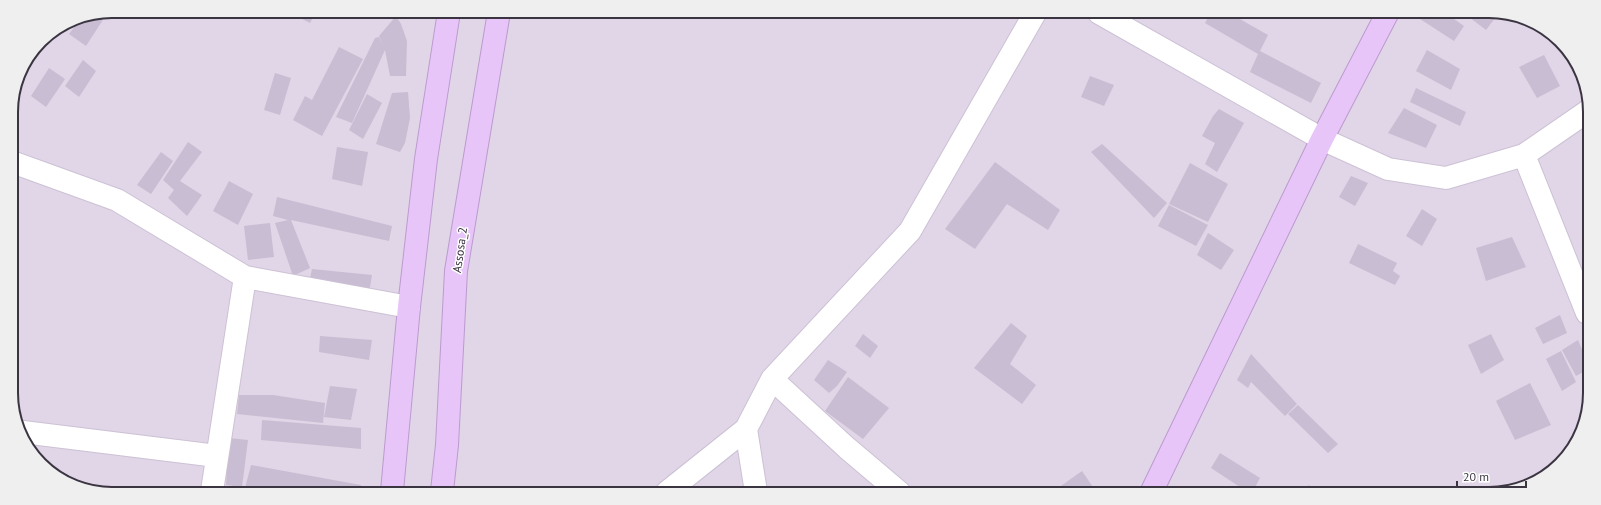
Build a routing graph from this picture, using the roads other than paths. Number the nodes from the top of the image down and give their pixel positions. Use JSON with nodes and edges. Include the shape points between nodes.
{"nodes":[{"id":1,"x":448,"y":18,"type":"edge"},
{"id":2,"x":497,"y":18,"type":"edge"},
{"id":3,"x":1032,"y":18,"type":"edge"},
{"id":4,"x":1106,"y":18,"type":"edge"},
{"id":5,"x":1385,"y":18,"type":"edge"},
{"id":6,"x":1583,"y":114,"type":"edge"},
{"id":7,"x":1322,"y":139,"type":"junction"},
{"id":8,"x":1524,"y":155,"type":"junction"},
{"id":9,"x":18,"y":164,"type":"edge"},
{"id":10,"x":245,"y":277,"type":"junction"},
{"id":11,"x":1583,"y":303,"type":"edge"},
{"id":12,"x":409,"y":307,"type":"junction"},
{"id":13,"x":772,"y":380,"type":"junction"},
{"id":14,"x":746,"y":429,"type":"junction"},
{"id":15,"x":27,"y":432,"type":"edge"},
{"id":16,"x":217,"y":456,"type":"junction"},
{"id":17,"x":213,"y":487,"type":"edge"},
{"id":18,"x":392,"y":487,"type":"edge"},
{"id":19,"x":442,"y":487,"type":"edge"},
{"id":20,"x":673,"y":487,"type":"edge"},
{"id":21,"x":755,"y":487,"type":"edge"},
{"id":22,"x":893,"y":487,"type":"edge"},
{"id":23,"x":1154,"y":487,"type":"edge"}],
"edges":[{"from":1,"to":12,"type":"street","via":[[426,158]]},
{"from":2,"to":19,"type":"street","name":"Assosa_2","via":[[456,271]]},
{"from":3,"to":13,"type":"street","via":[[910,231]]},
{"from":4,"to":7,"type":"street"},
{"from":5,"to":7,"type":"street"},
{"from":6,"to":8,"type":"street"},
{"from":7,"to":8,"type":"street","via":[[1388,169],[1446,178]]},
{"from":7,"to":23,"type":"street"},
{"from":8,"to":11,"type":"street"},
{"from":9,"to":10,"type":"street","via":[[117,200]]},
{"from":10,"to":12,"type":"street"},
{"from":10,"to":16,"type":"street"},
{"from":12,"to":18,"type":"street"},
{"from":13,"to":14,"type":"street"},
{"from":13,"to":22,"type":"street"},
{"from":14,"to":20,"type":"street"},
{"from":14,"to":21,"type":"street"},
{"from":15,"to":16,"type":"street"},
{"from":16,"to":17,"type":"street"}]}
